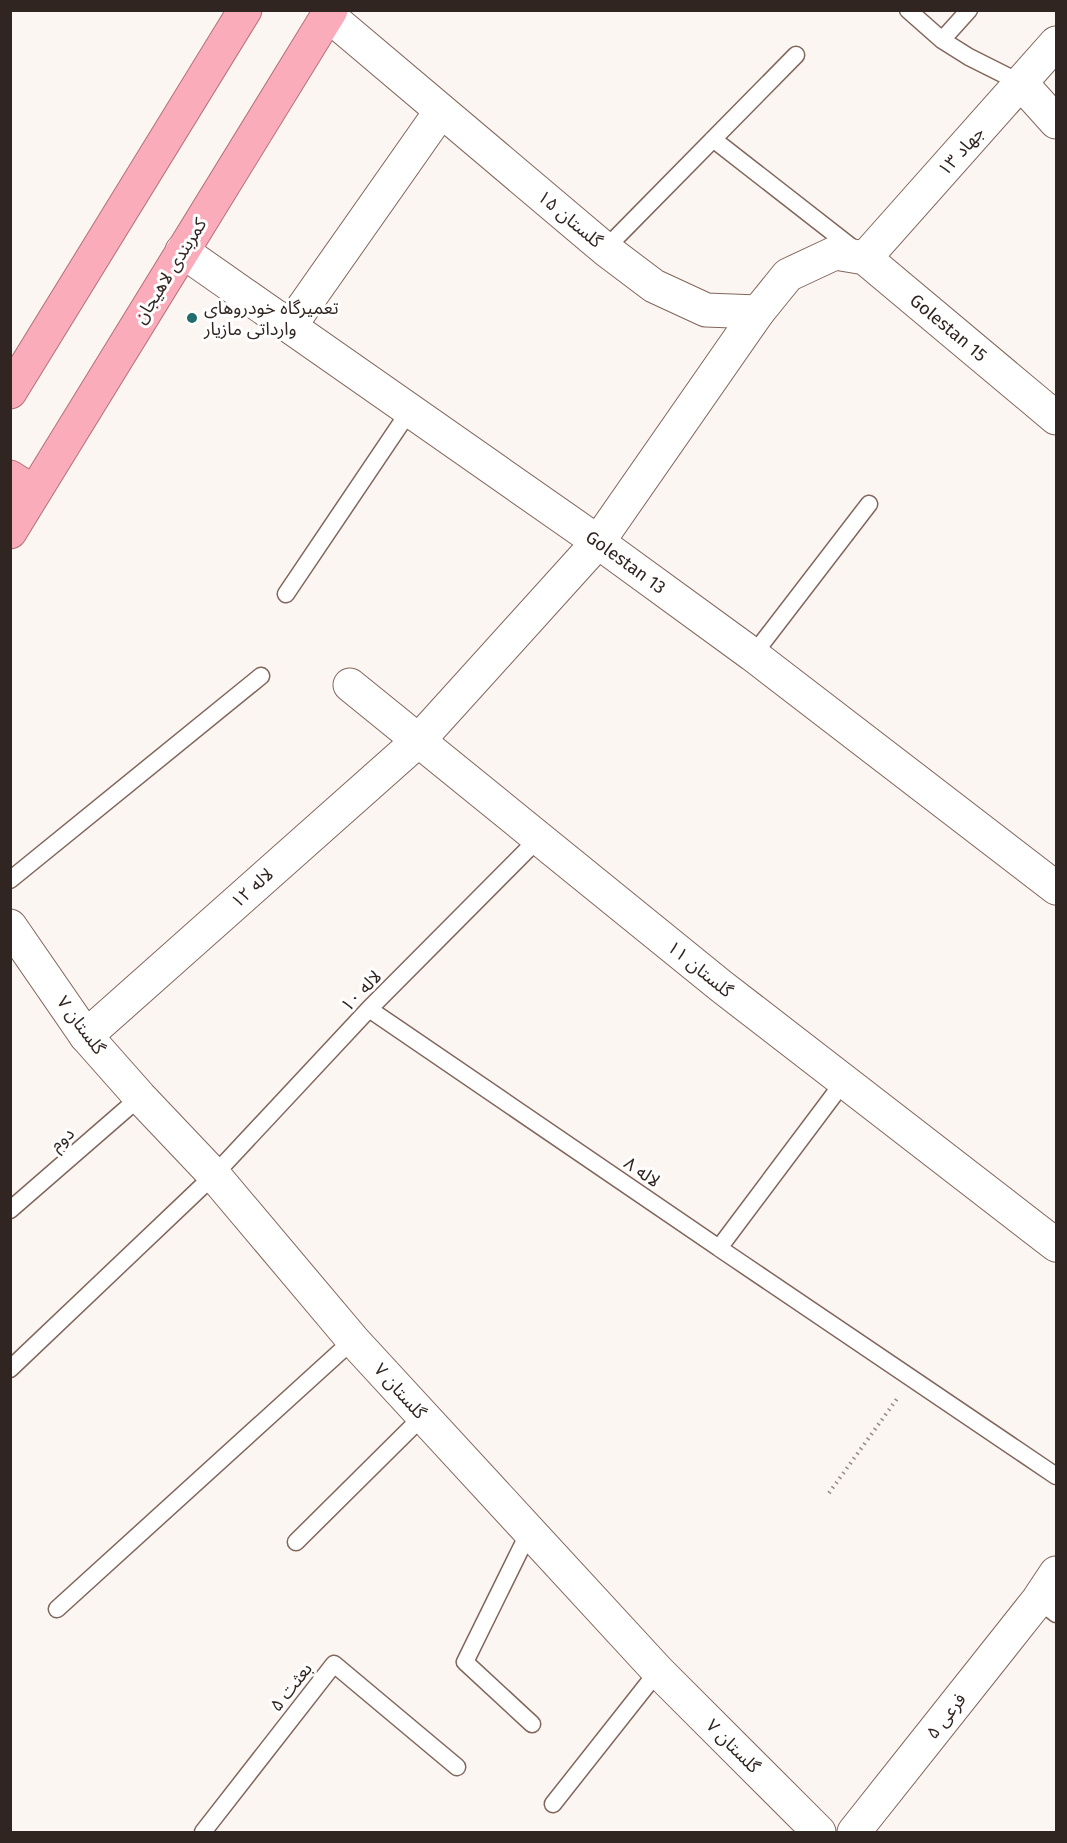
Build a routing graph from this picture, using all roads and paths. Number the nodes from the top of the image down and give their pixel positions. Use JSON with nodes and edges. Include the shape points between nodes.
{"nodes":[{"id":1,"x":244,"y":10,"type":"edge"},
{"id":2,"x":908,"y":10,"type":"edge"},
{"id":3,"x":969,"y":10,"type":"edge"},
{"id":4,"x":336,"y":12,"type":"edge"},
{"id":5,"x":942,"y":40,"type":"junction"},
{"id":6,"x":1056,"y":43,"type":"edge"},
{"id":7,"x":796,"y":55,"type":"dead end"},
{"id":8,"x":1021,"y":83,"type":"junction"},
{"id":9,"x":441,"y":111,"type":"junction"},
{"id":10,"x":1056,"y":122,"type":"edge"},
{"id":11,"x":713,"y":138,"type":"junction"},
{"id":12,"x":604,"y":249,"type":"junction"},
{"id":13,"x":182,"y":251,"type":"junction"},
{"id":14,"x":865,"y":258,"type":"junction"},
{"id":15,"x":758,"y":312,"type":"junction"},
{"id":16,"x":290,"y":326,"type":"junction"},
{"id":17,"x":10,"y":392,"type":"edge"},
{"id":18,"x":410,"y":410,"type":"junction"},
{"id":19,"x":1056,"y":418,"type":"edge"},
{"id":20,"x":22,"y":484,"type":"edge"},
{"id":21,"x":869,"y":504,"type":"dead end"},
{"id":22,"x":10,"y":532,"type":"edge"},
{"id":23,"x":598,"y":542,"type":"junction"},
{"id":24,"x":286,"y":594,"type":"dead end"},
{"id":25,"x":753,"y":655,"type":"junction"},
{"id":26,"x":261,"y":676,"type":"dead end"},
{"id":27,"x":350,"y":685,"type":"dead end"},
{"id":28,"x":419,"y":740,"type":"junction"},
{"id":29,"x":539,"y":838,"type":"junction"},
{"id":30,"x":10,"y":880,"type":"edge"},
{"id":31,"x":1056,"y":888,"type":"edge"},
{"id":32,"x":10,"y":926,"type":"edge"},
{"id":33,"x":369,"y":1009,"type":"junction"},
{"id":34,"x":86,"y":1036,"type":"junction"},
{"id":35,"x":845,"y":1080,"type":"junction"},
{"id":36,"x":140,"y":1096,"type":"junction"},
{"id":37,"x":214,"y":1174,"type":"junction"},
{"id":38,"x":10,"y":1210,"type":"edge"},
{"id":39,"x":1056,"y":1245,"type":"edge"},
{"id":40,"x":719,"y":1248,"type":"junction"},
{"id":41,"x":353,"y":1340,"type":"junction"},
{"id":42,"x":10,"y":1369,"type":"edge"},
{"id":43,"x":912,"y":1378,"type":"junction"},
{"id":44,"x":423,"y":1416,"type":"junction"},
{"id":45,"x":1056,"y":1476,"type":"edge"},
{"id":46,"x":829,"y":1493,"type":"dead end"},
{"id":47,"x":529,"y":1532,"type":"junction"},
{"id":48,"x":296,"y":1542,"type":"dead end"},
{"id":49,"x":1056,"y":1573,"type":"edge"},
{"id":50,"x":1047,"y":1607,"type":"edge"},
{"id":51,"x":57,"y":1609,"type":"dead end"},
{"id":52,"x":658,"y":1671,"type":"junction"},
{"id":53,"x":532,"y":1724,"type":"dead end"},
{"id":54,"x":457,"y":1767,"type":"dead end"},
{"id":55,"x":553,"y":1804,"type":"dead end"},
{"id":56,"x":202,"y":1833,"type":"edge"},
{"id":57,"x":819,"y":1833,"type":"edge"},
{"id":58,"x":854,"y":1833,"type":"edge"}],
"edges":[{"from":1,"to":17,"type":"highway"},
{"from":2,"to":5,"type":"lane"},
{"from":3,"to":5,"type":"lane"},
{"from":4,"to":9,"type":"street","name":"گلستان ۱۵"},
{"from":4,"to":13,"type":"highway","name":"کمربندی لاهیجان"},
{"from":5,"to":8,"type":"lane"},
{"from":6,"to":8,"type":"street","name":"جهاد ۱۳"},
{"from":7,"to":11,"type":"lane"},
{"from":8,"to":10,"type":"street"},
{"from":8,"to":14,"type":"street","name":"جهاد ۱۳"},
{"from":9,"to":12,"type":"street","name":"گلستان ۱۵"},
{"from":9,"to":16,"type":"street"},
{"from":11,"to":12,"type":"lane"},
{"from":11,"to":14,"type":"lane"},
{"from":12,"to":15,"type":"street","name":"گلستان ۱۵","via":[[654,286],[706,310]]},
{"from":13,"to":16,"type":"street","name":"Golestan 13"},
{"from":13,"to":20,"type":"highway","name":"کمربندی لاهیجان"},
{"from":14,"to":15,"type":"street","via":[[835,253],[788,275]]},
{"from":14,"to":19,"type":"street","name":"Golestan 15"},
{"from":15,"to":23,"type":"street","name":"لاله ۱۲"},
{"from":16,"to":18,"type":"street","name":"Golestan 13"},
{"from":18,"to":23,"type":"street","name":"Golestan 13"},
{"from":18,"to":24,"type":"lane"},
{"from":20,"to":22,"type":"highway","name":"کمربندی لاهیجان"},
{"from":21,"to":25,"type":"lane"},
{"from":23,"to":25,"type":"street","name":"Golestan 13"},
{"from":23,"to":28,"type":"street","name":"لاله ۱۲"},
{"from":25,"to":31,"type":"street","name":"Golestan 13"},
{"from":26,"to":30,"type":"lane"},
{"from":27,"to":28,"type":"street","name":"گلستان ۱۱"},
{"from":28,"to":29,"type":"street","name":"گلستان ۱۱"},
{"from":28,"to":34,"type":"street","name":"لاله ۱۲"},
{"from":29,"to":33,"type":"lane","name":"لاله ۱۰"},
{"from":29,"to":35,"type":"street","name":"گلستان ۱۱","via":[[721,986]]},
{"from":32,"to":34,"type":"street","name":"گلستان ۷"},
{"from":33,"to":37,"type":"lane","name":"لاله ۱۰"},
{"from":33,"to":40,"type":"lane","name":"لاله ۸"},
{"from":34,"to":36,"type":"street","name":"گلستان ۷"},
{"from":35,"to":39,"type":"street","name":"گلستان ۱۱"},
{"from":35,"to":40,"type":"lane"},
{"from":36,"to":37,"type":"street","name":"گلستان ۷"},
{"from":36,"to":38,"type":"lane","name":"دوم"},
{"from":37,"to":41,"type":"street","name":"گلستان ۷"},
{"from":37,"to":42,"type":"lane","name":"لاله ۱۰"},
{"from":40,"to":43,"type":"lane","name":"لاله ۸"},
{"from":41,"to":44,"type":"street","name":"گلستان ۷"},
{"from":41,"to":51,"type":"lane"},
{"from":43,"to":45,"type":"lane","name":"لاله ۸"},
{"from":43,"to":46,"type":"path"},
{"from":44,"to":47,"type":"street","name":"گلستان ۷"},
{"from":44,"to":48,"type":"lane"},
{"from":47,"to":52,"type":"street","name":"گلستان ۷"},
{"from":47,"to":53,"type":"lane","via":[[465,1662]]},
{"from":49,"to":50,"type":"street","name":"فرعی ۵"},
{"from":50,"to":58,"type":"street","name":"فرعی ۵"},
{"from":52,"to":55,"type":"lane"},
{"from":52,"to":57,"type":"street","name":"گلستان ۷"},
{"from":54,"to":56,"type":"lane","name":"بعثت ۵","via":[[334,1664]]}]}
